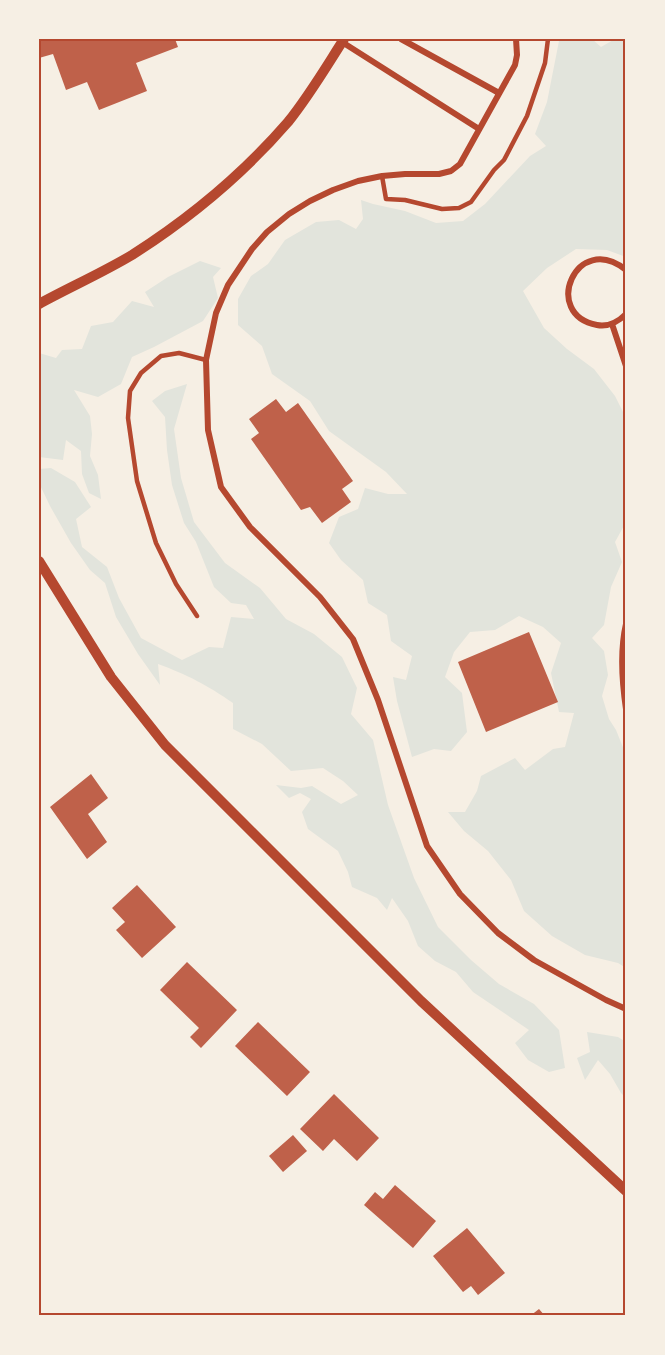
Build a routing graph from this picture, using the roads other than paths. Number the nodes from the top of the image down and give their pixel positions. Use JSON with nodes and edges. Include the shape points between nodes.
{"nodes":[{"id":1,"x":401,"y":39,"type":"edge"},
{"id":2,"x":516,"y":39,"type":"edge"},
{"id":3,"x":548,"y":39,"type":"edge"},
{"id":4,"x":343,"y":40,"type":"edge"},
{"id":5,"x":500,"y":93,"type":"junction"},
{"id":6,"x":479,"y":129,"type":"junction"},
{"id":7,"x":382,"y":176,"type":"junction"},
{"id":8,"x":626,"y":270,"type":"edge"},
{"id":9,"x":39,"y":304,"type":"edge"},
{"id":10,"x":626,"y":314,"type":"edge"},
{"id":11,"x":612,"y":324,"type":"junction"},
{"id":12,"x":206,"y":360,"type":"junction"},
{"id":13,"x":626,"y":366,"type":"edge"},
{"id":14,"x":39,"y":561,"type":"edge"},
{"id":15,"x":197,"y":615,"type":"dead end"},
{"id":16,"x":626,"y":624,"type":"edge"},
{"id":17,"x":626,"y":709,"type":"edge"},
{"id":18,"x":626,"y":1009,"type":"edge"},
{"id":19,"x":626,"y":1191,"type":"edge"}],
"edges":[{"from":1,"to":5,"type":"street"},
{"from":2,"to":5,"type":"street","via":[[515,65]]},
{"from":3,"to":7,"type":"lane","via":[[545,63],[527,116],[504,160],[471,202],[459,208],[442,209],[386,199]]},
{"from":4,"to":6,"type":"street"},
{"from":4,"to":9,"type":"street","via":[[288,122],[228,184],[130,256]]},
{"from":5,"to":6,"type":"street"},
{"from":6,"to":7,"type":"street","via":[[460,164],[451,171]]},
{"from":7,"to":12,"type":"street","via":[[358,181],[310,201],[267,232],[228,285],[216,313]]},
{"from":8,"to":11,"type":"street","via":[[607,260],[585,263],[571,279],[568,290],[573,311],[581,319],[602,326]]},
{"from":10,"to":11,"type":"street"},
{"from":11,"to":13,"type":"street"},
{"from":12,"to":15,"type":"lane","via":[[179,353],[161,356],[141,372],[130,391],[128,418],[137,481],[156,543]]},
{"from":12,"to":18,"type":"street","via":[[208,430],[221,487],[250,527],[320,597],[353,639],[378,700],[427,846],[460,894],[498,933],[534,960]]},
{"from":14,"to":19,"type":"street","via":[[111,677],[165,745],[421,1001]]},
{"from":16,"to":17,"type":"street"}]}
